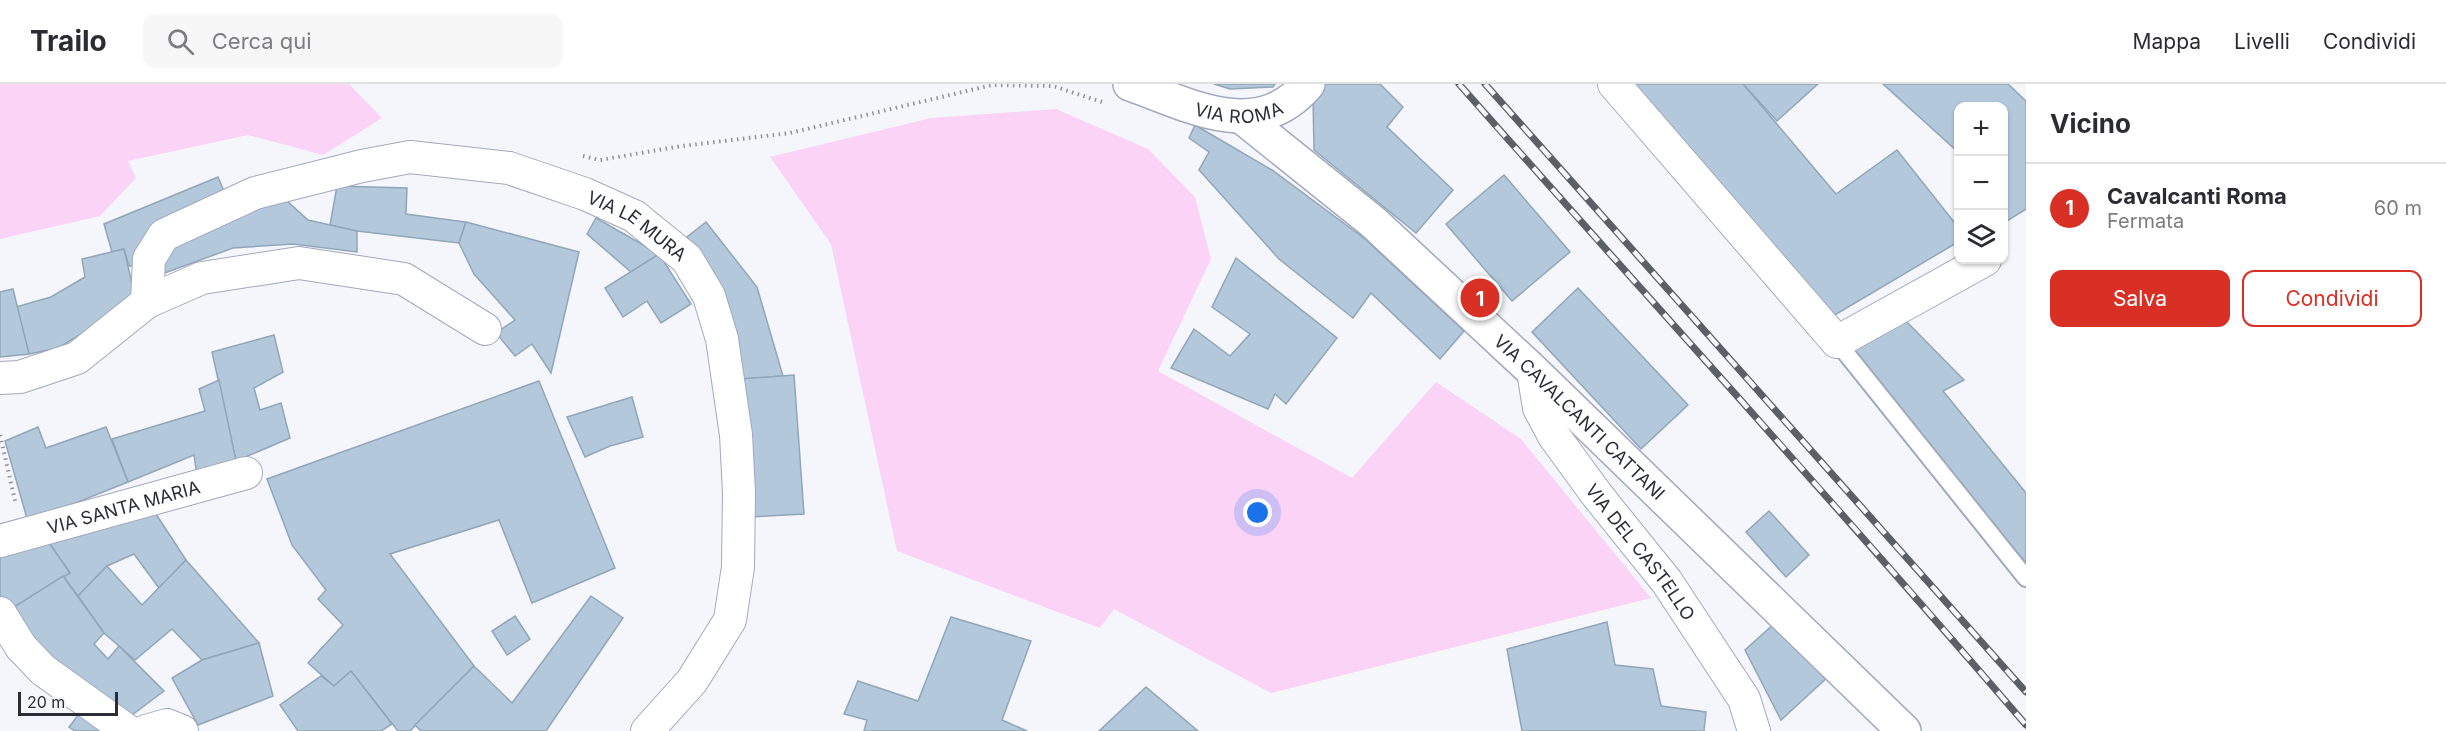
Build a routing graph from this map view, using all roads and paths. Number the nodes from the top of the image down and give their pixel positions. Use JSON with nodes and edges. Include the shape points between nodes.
{"nodes":[{"id":1,"x":1308,"y":84,"type":"edge"},
{"id":2,"x":1614,"y":84,"type":"edge"},
{"id":3,"x":1117,"y":94,"type":"edge"},
{"id":4,"x":1242,"y":117,"type":"junction"},
{"id":5,"x":578,"y":154,"type":"dead end"},
{"id":6,"x":1978,"y":264,"type":"edge"},
{"id":7,"x":147,"y":302,"type":"junction"},
{"id":8,"x":485,"y":329,"type":"dead end"},
{"id":9,"x":1836,"y":342,"type":"junction"},
{"id":10,"x":1533,"y":371,"type":"junction"},
{"id":11,"x":0,"y":378,"type":"edge"},
{"id":12,"x":0,"y":435,"type":"edge"},
{"id":13,"x":246,"y":473,"type":"dead end"},
{"id":14,"x":12,"y":538,"type":"edge"},
{"id":15,"x":2026,"y":578,"type":"edge"},
{"id":16,"x":0,"y":613,"type":"edge"},
{"id":17,"x":128,"y":731,"type":"edge"},
{"id":18,"x":146,"y":731,"type":"edge"},
{"id":19,"x":182,"y":731,"type":"edge"},
{"id":20,"x":647,"y":731,"type":"edge"},
{"id":21,"x":1754,"y":731,"type":"edge"},
{"id":22,"x":1904,"y":731,"type":"edge"}],
"edges":[{"from":1,"to":4,"type":"street","name":"VIA ROMA","via":[[1274,110]]},
{"from":2,"to":9,"type":"street"},
{"from":3,"to":4,"type":"street","name":"VIA ROMA"},
{"from":3,"to":5,"type":"path","via":[[1053,86],[992,85],[790,133],[600,160]]},
{"from":4,"to":10,"type":"street","name":"VIA CAVALCANTI CATTANI","via":[[1373,222]]},
{"from":6,"to":9,"type":"street"},
{"from":7,"to":8,"type":"street","via":[[202,278],[299,263],[404,279]]},
{"from":7,"to":11,"type":"street","via":[[77,358],[20,377]]},
{"from":7,"to":20,"type":"street","name":"VIA LE MURA","via":[[149,259],[164,235],[255,193],[410,157],[509,168],[585,194],[634,216],[687,259],[710,296],[722,339],[736,435],[738,567],[730,620],[693,681]]},
{"from":9,"to":15,"type":"lane"},
{"from":10,"to":21,"type":"street","name":"VIA DEL CASTELLO","via":[[1539,408],[1554,436],[1667,582],[1744,699]]},
{"from":10,"to":22,"type":"street","name":"VIA CAVALCANTI CATTANI"},
{"from":12,"to":14,"type":"path"},
{"from":13,"to":14,"type":"street","name":"VIA SANTA MARIA"},
{"from":16,"to":17,"type":"street","via":[[21,647],[43,670]]},
{"from":18,"to":19,"type":"street","via":[[167,725]]}]}
